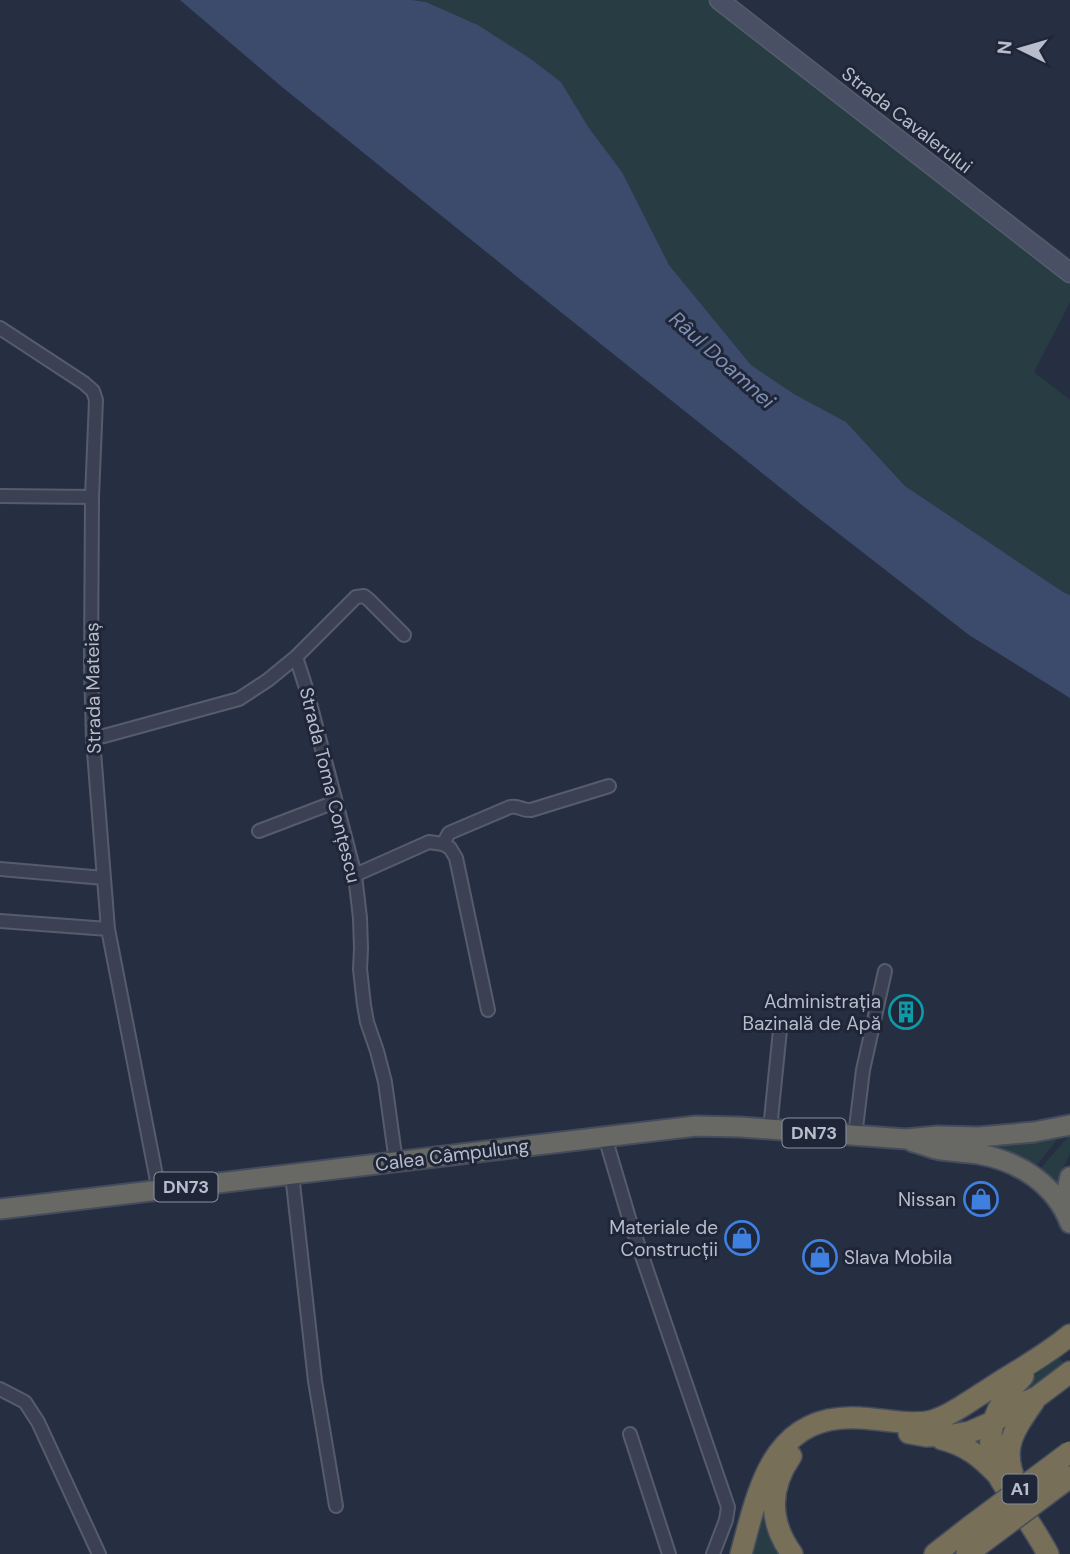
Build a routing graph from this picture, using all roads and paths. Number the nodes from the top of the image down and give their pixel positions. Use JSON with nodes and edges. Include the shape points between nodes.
{"nodes":[{"id":1,"x":719,"y":0,"type":"edge"},
{"id":2,"x":1070,"y":273,"type":"edge"},
{"id":3,"x":0,"y":328,"type":"edge"},
{"id":4,"x":0,"y":496,"type":"edge"},
{"id":5,"x":92,"y":497,"type":"junction"},
{"id":6,"x":404,"y":635,"type":"dead end"},
{"id":7,"x":296,"y":657,"type":"junction"},
{"id":8,"x":93,"y":739,"type":"junction"},
{"id":9,"x":609,"y":786,"type":"dead end"},
{"id":10,"x":335,"y":802,"type":"junction"},
{"id":11,"x":259,"y":831,"type":"dead end"},
{"id":12,"x":443,"y":844,"type":"junction"},
{"id":13,"x":0,"y":869,"type":"edge"},
{"id":14,"x":355,"y":875,"type":"junction"},
{"id":15,"x":104,"y":878,"type":"junction"},
{"id":16,"x":0,"y":921,"type":"edge"},
{"id":17,"x":108,"y":929,"type":"junction"},
{"id":18,"x":885,"y":971,"type":"dead end"},
{"id":19,"x":488,"y":1010,"type":"dead end"},
{"id":20,"x":779,"y":1030,"type":"dead end"},
{"id":21,"x":1070,"y":1125,"type":"edge"},
{"id":22,"x":770,"y":1129,"type":"junction"},
{"id":23,"x":855,"y":1136,"type":"junction"},
{"id":24,"x":605,"y":1137,"type":"junction"},
{"id":25,"x":906,"y":1139,"type":"junction"},
{"id":26,"x":396,"y":1161,"type":"junction"},
{"id":27,"x":292,"y":1174,"type":"junction"},
{"id":28,"x":1070,"y":1177,"type":"edge"},
{"id":29,"x":159,"y":1191,"type":"junction"},
{"id":30,"x":0,"y":1209,"type":"edge"},
{"id":31,"x":1068,"y":1218,"type":"edge"},
{"id":32,"x":1070,"y":1335,"type":"edge"},
{"id":33,"x":1042,"y":1357,"type":"junction"},
{"id":34,"x":1070,"y":1373,"type":"edge"},
{"id":35,"x":0,"y":1389,"type":"edge"},
{"id":36,"x":1037,"y":1397,"type":"junction"},
{"id":37,"x":993,"y":1422,"type":"junction"},
{"id":38,"x":630,"y":1434,"type":"dead end"},
{"id":39,"x":926,"y":1436,"type":"junction"},
{"id":40,"x":1070,"y":1452,"type":"edge"},
{"id":41,"x":998,"y":1475,"type":"junction"},
{"id":42,"x":1070,"y":1477,"type":"edge"},
{"id":43,"x":336,"y":1506,"type":"dead end"},
{"id":44,"x":974,"y":1541,"type":"edge"},
{"id":45,"x":99,"y":1554,"type":"edge"},
{"id":46,"x":669,"y":1554,"type":"edge"},
{"id":47,"x":713,"y":1554,"type":"edge"},
{"id":48,"x":741,"y":1554,"type":"edge"},
{"id":49,"x":792,"y":1554,"type":"edge"},
{"id":50,"x":934,"y":1554,"type":"edge"},
{"id":51,"x":1048,"y":1554,"type":"edge"},
{"id":52,"x":1059,"y":1554,"type":"edge"}],
"edges":[{"from":1,"to":2,"type":"main road","name":"Strada Cavalerului"},
{"from":3,"to":5,"type":"street","name":"Strada Mateiaș","via":[[93,391]]},
{"from":4,"to":5,"type":"street"},
{"from":5,"to":8,"type":"street","name":"Strada Mateiaș"},
{"from":6,"to":7,"type":"street","via":[[360,596]]},
{"from":7,"to":8,"type":"street","via":[[239,699]]},
{"from":7,"to":10,"type":"street","name":"Strada Toma Conțescu"},
{"from":8,"to":15,"type":"street","name":"Strada Mateiaș"},
{"from":9,"to":12,"type":"street","via":[[527,811],[510,807],[449,833]]},
{"from":10,"to":11,"type":"street"},
{"from":10,"to":14,"type":"street","name":"Strada Toma Conțescu"},
{"from":12,"to":14,"type":"street","via":[[429,842]]},
{"from":12,"to":19,"type":"street","via":[[456,858]]},
{"from":13,"to":15,"type":"street"},
{"from":14,"to":26,"type":"street","name":"Strada Toma Conțescu","via":[[364,1005],[385,1082]]},
{"from":15,"to":17,"type":"street","name":"Strada Mateiaș"},
{"from":16,"to":17,"type":"street"},
{"from":17,"to":29,"type":"street","name":"Strada Mateiaș"},
{"from":18,"to":23,"type":"street","via":[[863,1070]]},
{"from":20,"to":22,"type":"street"},
{"from":21,"to":25,"type":"highway","name":"Calea Câmpulung","via":[[979,1137]]},
{"from":22,"to":23,"type":"highway","name":"Calea Câmpulung","number":"DN73"},
{"from":22,"to":24,"type":"highway","name":"Calea Câmpulung","number":"DN73","via":[[696,1126]]},
{"from":23,"to":25,"type":"highway","name":"Calea Câmpulung","number":"DN73"},
{"from":24,"to":26,"type":"highway","name":"Calea Câmpulung","number":"DN73"},
{"from":24,"to":47,"type":"street","via":[[728,1507]]},
{"from":25,"to":31,"type":"highway","name":"Calea Câmpulung","via":[[1013,1164],[1051,1190]]},
{"from":26,"to":27,"type":"highway","name":"Calea Câmpulung","number":"DN73"},
{"from":27,"to":29,"type":"highway","name":"Calea Câmpulung","number":"DN73"},
{"from":27,"to":43,"type":"street","via":[[315,1381]]},
{"from":28,"to":31,"type":"highway"},
{"from":29,"to":30,"type":"highway","name":"Calea Câmpulung","number":"DN73"},
{"from":32,"to":33,"type":"highway"},
{"from":33,"to":37,"type":"highway","via":[[1000,1402]]},
{"from":33,"to":48,"type":"highway","via":[[936,1420],[841,1418],[802,1431],[769,1465]]},
{"from":34,"to":36,"type":"highway"},
{"from":35,"to":45,"type":"street","via":[[25,1402],[38,1422]]},
{"from":36,"to":37,"type":"highway"},
{"from":36,"to":52,"type":"highway","via":[[1012,1435],[1010,1461],[1018,1487]]},
{"from":37,"to":39,"type":"highway","via":[[970,1432]]},
{"from":37,"to":41,"type":"highway","via":[[991,1441]]},
{"from":38,"to":46,"type":"street"},
{"from":39,"to":41,"type":"highway","via":[[965,1446]]},
{"from":39,"to":49,"type":"highway","via":[[853,1427],[825,1432],[799,1447],[781,1472],[774,1501],[777,1529]]},
{"from":40,"to":44,"type":"highway","number":"A1","bridge":true},
{"from":41,"to":51,"type":"highway"},
{"from":42,"to":44,"type":"highway","number":"A1","bridge":true},
{"from":44,"to":50,"type":"highway","number":"A1"}]}
